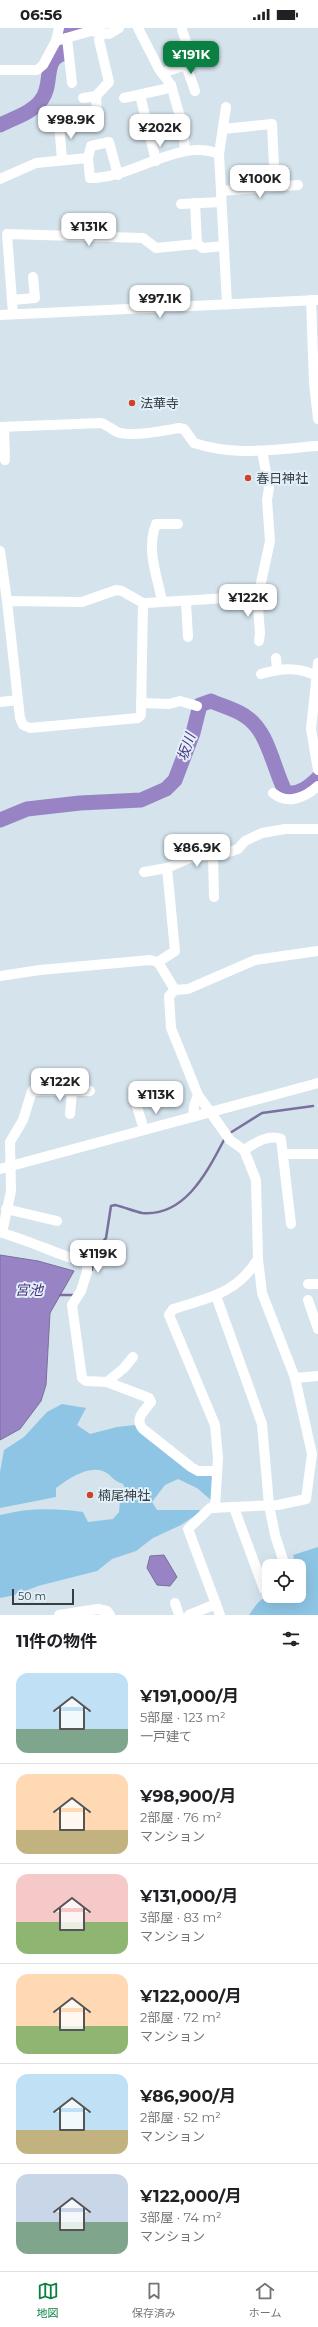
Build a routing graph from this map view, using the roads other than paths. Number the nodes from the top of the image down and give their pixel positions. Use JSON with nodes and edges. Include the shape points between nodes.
{"nodes":[{"id":1,"x":59,"y":28,"type":"edge"},
{"id":2,"x":119,"y":28,"type":"edge"},
{"id":3,"x":138,"y":28,"type":"edge"},
{"id":4,"x":182,"y":30,"type":"dead end"},
{"id":5,"x":101,"y":34,"type":"junction"},
{"id":6,"x":67,"y":38,"type":"junction"},
{"id":7,"x":56,"y":40,"type":"junction"},
{"id":8,"x":212,"y":56,"type":"dead end"},
{"id":9,"x":190,"y":64,"type":"junction"},
{"id":10,"x":0,"y":70,"type":"edge"},
{"id":11,"x":162,"y":73,"type":"junction"},
{"id":12,"x":72,"y":83,"type":"dead end"},
{"id":13,"x":171,"y":85,"type":"junction"},
{"id":14,"x":195,"y":91,"type":"dead end"},
{"id":15,"x":140,"y":95,"type":"junction"},
{"id":16,"x":96,"y":96,"type":"junction"},
{"id":17,"x":83,"y":98,"type":"dead end"},
{"id":18,"x":124,"y":98,"type":"dead end"},
{"id":19,"x":226,"y":107,"type":"dead end"},
{"id":20,"x":96,"y":113,"type":"dead end"},
{"id":21,"x":59,"y":123,"type":"dead end"},
{"id":22,"x":223,"y":129,"type":"junction"},
{"id":23,"x":185,"y":151,"type":"junction"},
{"id":24,"x":219,"y":154,"type":"junction"},
{"id":25,"x":88,"y":158,"type":"junction"},
{"id":26,"x":62,"y":160,"type":"junction"},
{"id":27,"x":156,"y":161,"type":"junction"},
{"id":28,"x":118,"y":175,"type":"junction"},
{"id":29,"x":0,"y":179,"type":"edge"},
{"id":30,"x":298,"y":185,"type":"dead end"},
{"id":31,"x":275,"y":186,"type":"junction"},
{"id":32,"x":221,"y":196,"type":"junction"},
{"id":33,"x":195,"y":203,"type":"junction"},
{"id":34,"x":181,"y":204,"type":"dead end"},
{"id":35,"x":198,"y":244,"type":"junction"},
{"id":36,"x":224,"y":246,"type":"junction"},
{"id":37,"x":4,"y":253,"type":"edge"},
{"id":38,"x":33,"y":278,"type":"dead end"},
{"id":39,"x":12,"y":300,"type":"junction"},
{"id":40,"x":314,"y":300,"type":"edge"},
{"id":41,"x":228,"y":304,"type":"junction"},
{"id":42,"x":13,"y":314,"type":"junction"},
{"id":43,"x":0,"y":315,"type":"edge"},
{"id":44,"x":317,"y":416,"type":"edge"},
{"id":45,"x":2,"y":427,"type":"edge"},
{"id":46,"x":318,"y":446,"type":"edge"},
{"id":47,"x":262,"y":451,"type":"junction"},
{"id":48,"x":5,"y":460,"type":"dead end"},
{"id":49,"x":178,"y":524,"type":"dead end"},
{"id":50,"x":0,"y":548,"type":"edge"},
{"id":51,"x":257,"y":595,"type":"junction"},
{"id":52,"x":7,"y":601,"type":"junction"},
{"id":53,"x":162,"y":601,"type":"junction"},
{"id":54,"x":186,"y":602,"type":"junction"},
{"id":55,"x":143,"y":603,"type":"junction"},
{"id":56,"x":188,"y":637,"type":"dead end"},
{"id":57,"x":259,"y":641,"type":"dead end"},
{"id":58,"x":276,"y":658,"type":"dead end"},
{"id":59,"x":318,"y":663,"type":"edge"},
{"id":60,"x":277,"y":669,"type":"junction"},
{"id":61,"x":261,"y":674,"type":"dead end"},
{"id":62,"x":315,"y":675,"type":"junction"},
{"id":63,"x":316,"y":699,"type":"edge"},
{"id":64,"x":18,"y":700,"type":"junction"},
{"id":65,"x":0,"y":702,"type":"edge"},
{"id":66,"x":141,"y":703,"type":"junction"},
{"id":67,"x":197,"y":706,"type":"dead end"},
{"id":68,"x":315,"y":719,"type":"edge"},
{"id":69,"x":318,"y":770,"type":"edge"},
{"id":70,"x":318,"y":786,"type":"edge"},
{"id":71,"x":273,"y":793,"type":"dead end"},
{"id":72,"x":318,"y":829,"type":"edge"},
{"id":73,"x":213,"y":855,"type":"junction"},
{"id":74,"x":167,"y":868,"type":"junction"},
{"id":75,"x":144,"y":872,"type":"dead end"},
{"id":76,"x":214,"y":897,"type":"dead end"},
{"id":77,"x":318,"y":950,"type":"edge"},
{"id":78,"x":158,"y":962,"type":"junction"},
{"id":79,"x":0,"y":976,"type":"edge"},
{"id":80,"x":175,"y":990,"type":"junction"},
{"id":81,"x":318,"y":1083,"type":"edge"},
{"id":82,"x":90,"y":1091,"type":"dead end"},
{"id":83,"x":72,"y":1092,"type":"junction"},
{"id":84,"x":198,"y":1095,"type":"junction"},
{"id":85,"x":135,"y":1100,"type":"dead end"},
{"id":86,"x":211,"y":1113,"type":"junction"},
{"id":87,"x":70,"y":1114,"type":"dead end"},
{"id":88,"x":193,"y":1117,"type":"junction"},
{"id":89,"x":144,"y":1130,"type":"junction"},
{"id":90,"x":244,"y":1150,"type":"junction"},
{"id":91,"x":283,"y":1154,"type":"junction"},
{"id":92,"x":318,"y":1154,"type":"edge"},
{"id":93,"x":11,"y":1167,"type":"junction"},
{"id":94,"x":0,"y":1169,"type":"edge"},
{"id":95,"x":6,"y":1209,"type":"junction"},
{"id":96,"x":58,"y":1221,"type":"dead end"},
{"id":97,"x":291,"y":1224,"type":"dead end"},
{"id":98,"x":258,"y":1259,"type":"junction"},
{"id":99,"x":216,"y":1296,"type":"junction"},
{"id":100,"x":308,"y":1300,"type":"dead end"},
{"id":101,"x":317,"y":1323,"type":"edge"},
{"id":102,"x":133,"y":1357,"type":"dead end"},
{"id":103,"x":318,"y":1376,"type":"edge"},
{"id":104,"x":295,"y":1378,"type":"junction"},
{"id":105,"x":107,"y":1382,"type":"junction"},
{"id":106,"x":315,"y":1453,"type":"edge"},
{"id":107,"x":217,"y":1471,"type":"junction"},
{"id":108,"x":269,"y":1505,"type":"junction"},
{"id":109,"x":215,"y":1508,"type":"junction"},
{"id":110,"x":234,"y":1508,"type":"junction"},
{"id":111,"x":283,"y":1559,"type":"edge"},
{"id":112,"x":262,"y":1584,"type":"edge"},
{"id":113,"x":175,"y":1603,"type":"dead end"},
{"id":114,"x":216,"y":1604,"type":"junction"},
{"id":115,"x":59,"y":1615,"type":"edge"},
{"id":116,"x":110,"y":1615,"type":"edge"},
{"id":117,"x":180,"y":1615,"type":"edge"},
{"id":118,"x":188,"y":1615,"type":"edge"},
{"id":119,"x":220,"y":1615,"type":"edge"}],
"edges":[{"from":1,"to":7,"type":"street"},
{"from":2,"to":5,"type":"street","via":[[109,34]]},
{"from":3,"to":11,"type":"street"},
{"from":4,"to":9,"type":"street"},
{"from":5,"to":6,"type":"street","via":[[91,31]]},
{"from":5,"to":16,"type":"street","via":[[99,40],[109,82]]},
{"from":6,"to":7,"type":"street"},
{"from":6,"to":12,"type":"street"},
{"from":7,"to":10,"type":"street","via":[[37,70]]},
{"from":8,"to":9,"type":"street"},
{"from":9,"to":11,"type":"street"},
{"from":9,"to":14,"type":"street"},
{"from":11,"to":13,"type":"street"},
{"from":13,"to":15,"type":"street","via":[[165,90]]},
{"from":13,"to":23,"type":"street","via":[[183,127]]},
{"from":15,"to":18,"type":"street"},
{"from":15,"to":27,"type":"street"},
{"from":16,"to":17,"type":"street"},
{"from":16,"to":20,"type":"street"},
{"from":19,"to":22,"type":"street"},
{"from":21,"to":26,"type":"street"},
{"from":22,"to":24,"type":"street"},
{"from":22,"to":31,"type":"street","via":[[272,124]]},
{"from":23,"to":24,"type":"street","via":[[206,149]]},
{"from":23,"to":27,"type":"street"},
{"from":24,"to":32,"type":"street"},
{"from":25,"to":26,"type":"street"},
{"from":25,"to":28,"type":"street","via":[[90,178]]},
{"from":25,"to":28,"type":"street","via":[[91,146],[109,142]]},
{"from":26,"to":29,"type":"street","via":[[36,163]]},
{"from":27,"to":28,"type":"street"},
{"from":30,"to":31,"type":"street"},
{"from":31,"to":32,"type":"street"},
{"from":32,"to":33,"type":"street"},
{"from":32,"to":36,"type":"street"},
{"from":33,"to":34,"type":"street"},
{"from":33,"to":35,"type":"street"},
{"from":35,"to":36,"type":"street","via":[[203,248]]},
{"from":35,"to":37,"type":"street","via":[[156,248],[142,238],[19,233],[7,234]]},
{"from":36,"to":41,"type":"street"},
{"from":37,"to":39,"type":"street"},
{"from":38,"to":39,"type":"street","via":[[35,298]]},
{"from":39,"to":42,"type":"street"},
{"from":40,"to":41,"type":"street"},
{"from":40,"to":44,"type":"street"},
{"from":41,"to":42,"type":"street"},
{"from":42,"to":43,"type":"street"},
{"from":45,"to":47,"type":"street","via":[[101,423],[118,432],[128,433],[179,428],[184,429],[194,443],[203,446],[241,452]]},
{"from":45,"to":48,"type":"street"},
{"from":46,"to":47,"type":"street"},
{"from":47,"to":51,"type":"street","via":[[269,488],[267,500],[270,541]]},
{"from":49,"to":53,"type":"street","via":[[156,524],[152,535],[150,545]]},
{"from":50,"to":52,"type":"street"},
{"from":51,"to":54,"type":"street","via":[[216,597]]},
{"from":51,"to":57,"type":"street"},
{"from":52,"to":55,"type":"street","via":[[82,602],[116,590]]},
{"from":52,"to":64,"type":"street"},
{"from":53,"to":54,"type":"street"},
{"from":53,"to":55,"type":"street"},
{"from":54,"to":56,"type":"street"},
{"from":55,"to":66,"type":"street"},
{"from":58,"to":60,"type":"street"},
{"from":59,"to":62,"type":"street"},
{"from":60,"to":61,"type":"street"},
{"from":60,"to":62,"type":"street","via":[[302,669]]},
{"from":62,"to":63,"type":"street"},
{"from":63,"to":68,"type":"street"},
{"from":64,"to":65,"type":"street"},
{"from":64,"to":66,"type":"street","via":[[23,725],[39,728],[130,720],[141,715]]},
{"from":66,"to":67,"type":"street","via":[[169,704],[180,701]]},
{"from":68,"to":69,"type":"street","via":[[312,746]]},
{"from":70,"to":71,"type":"street","via":[[291,800],[280,799]]},
{"from":72,"to":73,"type":"street","via":[[285,829],[262,833],[245,841],[238,849]]},
{"from":73,"to":74,"type":"street","via":[[190,858]]},
{"from":73,"to":76,"type":"street"},
{"from":74,"to":75,"type":"street"},
{"from":74,"to":78,"type":"street","via":[[175,951]]},
{"from":77,"to":80,"type":"street","via":[[256,960],[188,989]]},
{"from":78,"to":79,"type":"street","via":[[141,960]]},
{"from":78,"to":80,"type":"street"},
{"from":80,"to":84,"type":"street","via":[[169,996],[171,1028]]},
{"from":81,"to":86,"type":"street"},
{"from":82,"to":83,"type":"street"},
{"from":83,"to":87,"type":"street"},
{"from":83,"to":93,"type":"street","via":[[32,1091],[23,1120],[10,1142]]},
{"from":84,"to":86,"type":"street"},
{"from":84,"to":88,"type":"street"},
{"from":85,"to":89,"type":"street"},
{"from":86,"to":88,"type":"street"},
{"from":86,"to":90,"type":"street","via":[[230,1140]]},
{"from":88,"to":89,"type":"street"},
{"from":89,"to":93,"type":"street"},
{"from":90,"to":91,"type":"street","via":[[259,1141],[275,1136],[281,1139]]},
{"from":90,"to":98,"type":"street","via":[[256,1180]]},
{"from":91,"to":92,"type":"street"},
{"from":91,"to":97,"type":"street"},
{"from":93,"to":94,"type":"street"},
{"from":93,"to":95,"type":"street","via":[[11,1191]]},
{"from":95,"to":96,"type":"street"},
{"from":95,"to":105,"type":"street","via":[[2,1233],[58,1255],[87,1262],[87,1272],[81,1291],[72,1305],[82,1378],[86,1381]]},
{"from":98,"to":99,"type":"street","via":[[248,1274]]},
{"from":98,"to":104,"type":"street","via":[[262,1293]]},
{"from":99,"to":107,"type":"street","via":[[173,1308],[170,1315],[215,1425]]},
{"from":99,"to":108,"type":"street","via":[[262,1424]]},
{"from":100,"to":101,"type":"street"},
{"from":102,"to":105,"type":"street"},
{"from":103,"to":104,"type":"street"},
{"from":104,"to":106,"type":"street"},
{"from":105,"to":107,"type":"street","via":[[149,1398],[151,1402],[138,1419],[138,1424],[191,1467],[198,1471]]},
{"from":106,"to":108,"type":"street","via":[[306,1499]]},
{"from":107,"to":109,"type":"street"},
{"from":108,"to":110,"type":"street"},
{"from":108,"to":111,"type":"street"},
{"from":109,"to":110,"type":"street"},
{"from":109,"to":114,"type":"street","via":[[210,1508],[188,1530]]},
{"from":110,"to":112,"type":"street"},
{"from":113,"to":117,"type":"street"},
{"from":114,"to":118,"type":"street"},
{"from":114,"to":119,"type":"street"},
{"from":115,"to":116,"type":"street","via":[[98,1610],[107,1611]]}]}
